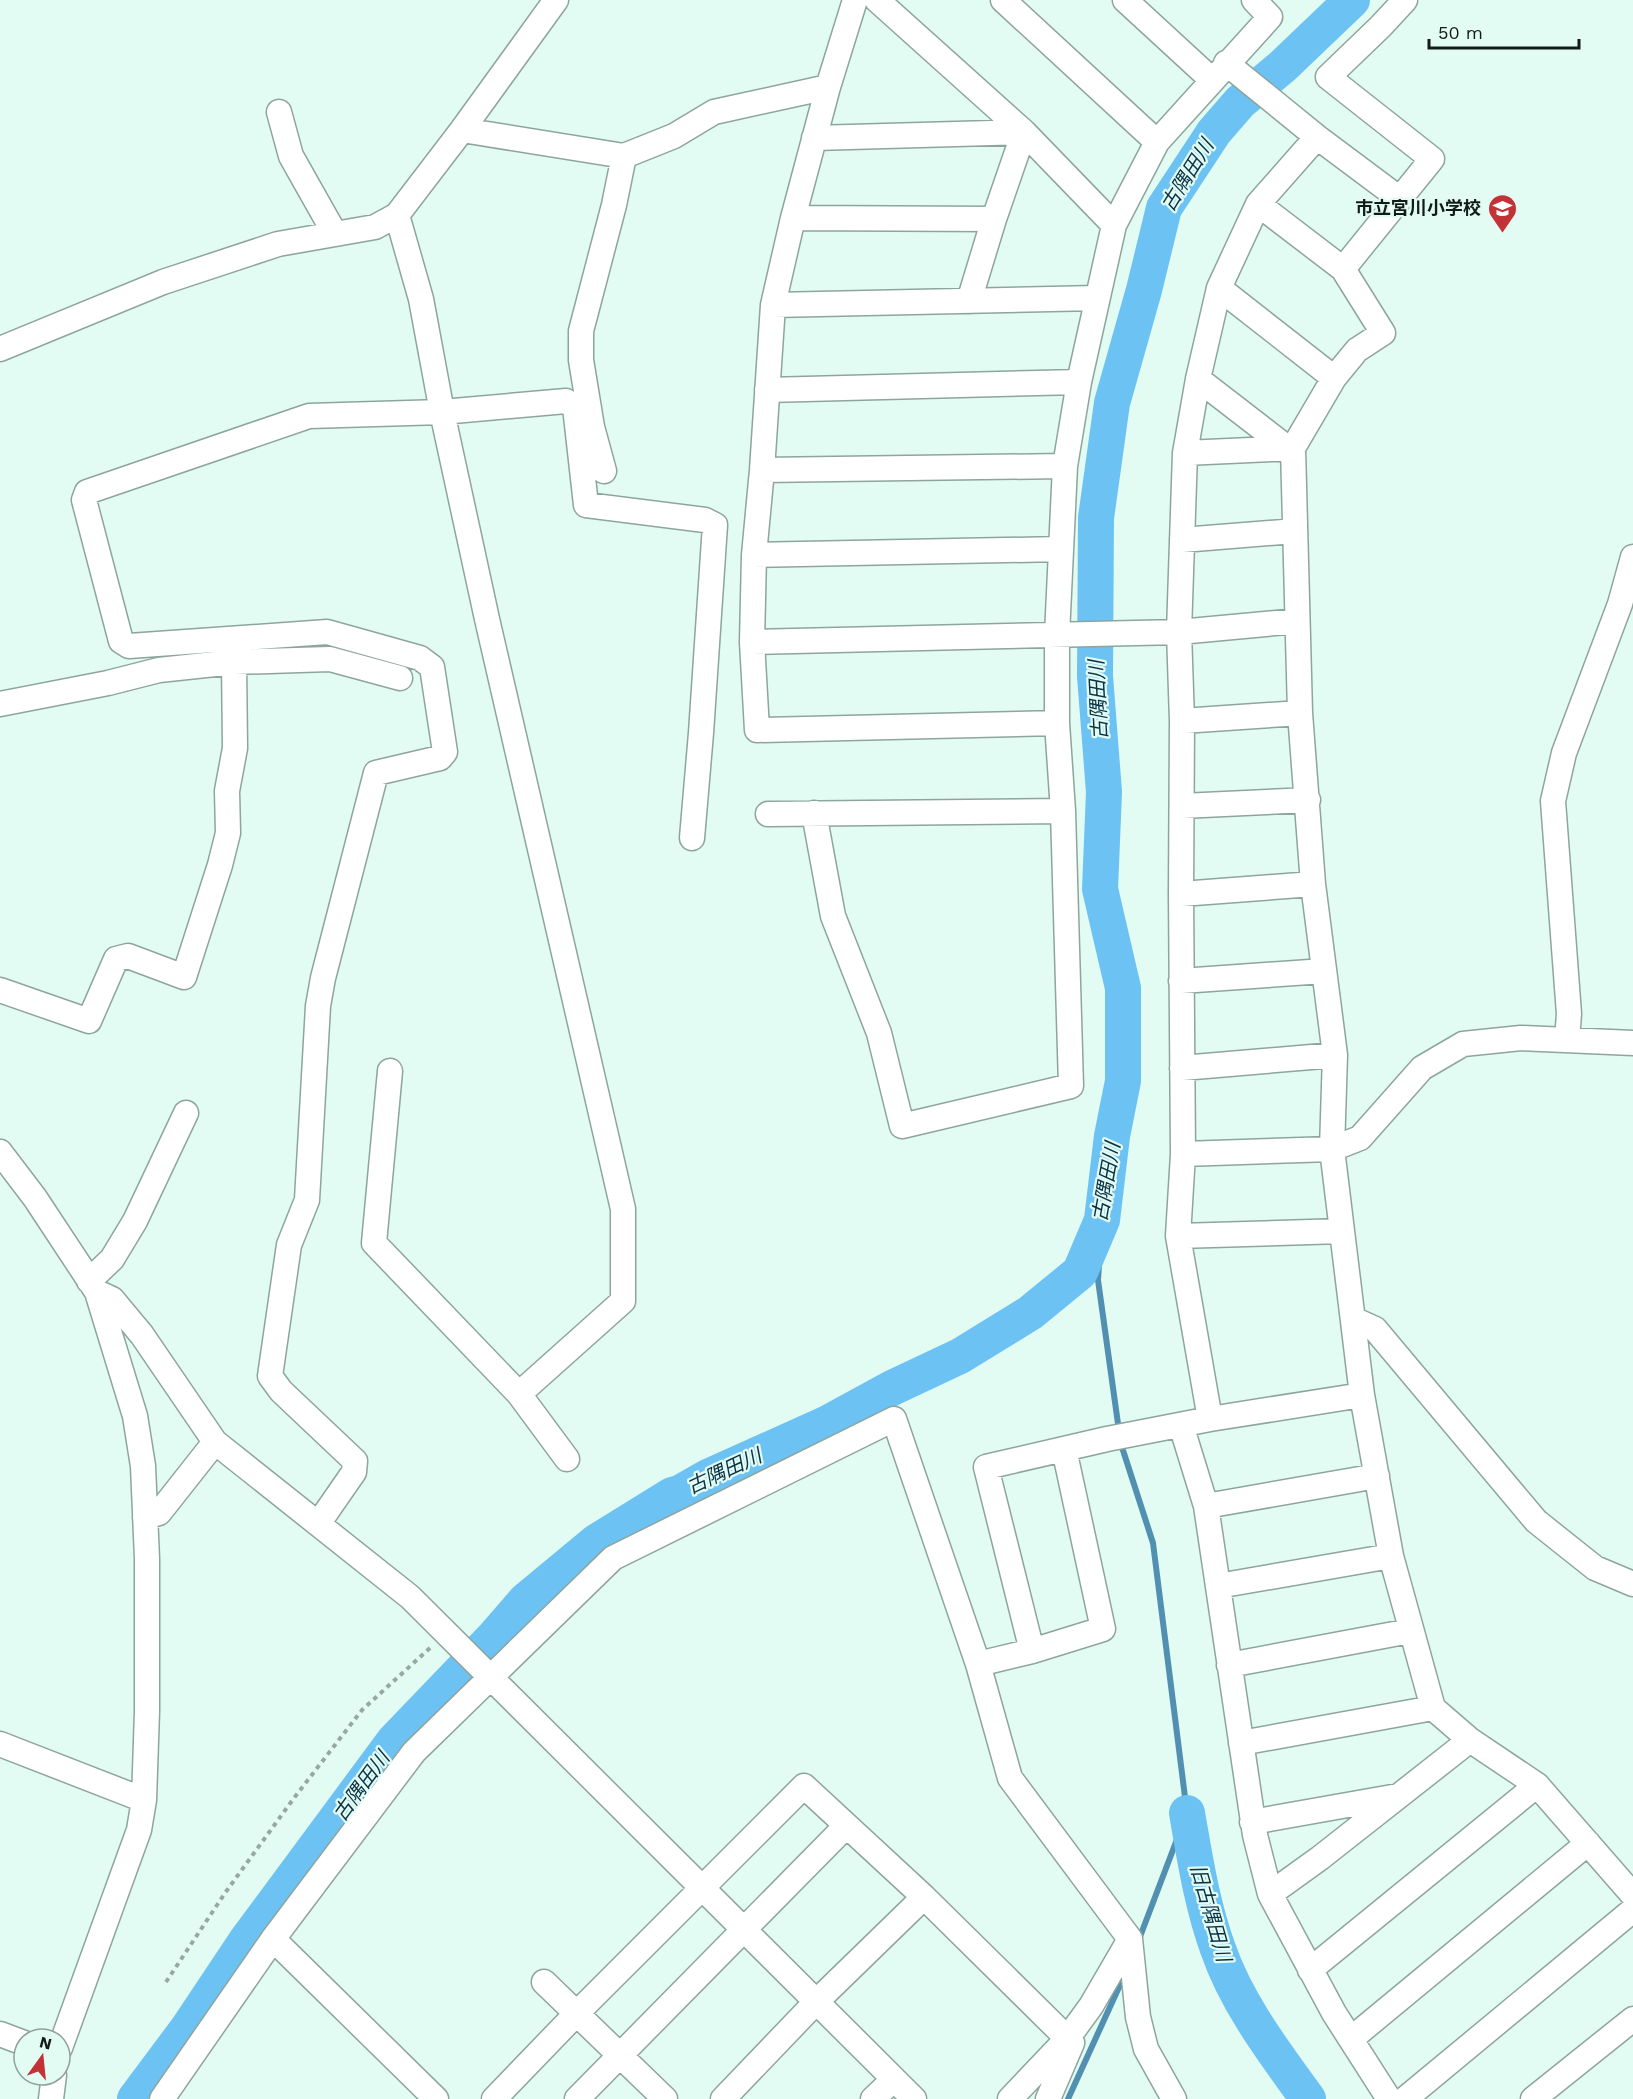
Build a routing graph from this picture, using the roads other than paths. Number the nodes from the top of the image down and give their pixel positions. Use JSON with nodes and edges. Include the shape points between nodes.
{"nodes":[{"id":1,"x":556,"y":0,"type":"edge"},
{"id":2,"x":855,"y":0,"type":"edge"},
{"id":3,"x":877,"y":0,"type":"edge"},
{"id":4,"x":1004,"y":0,"type":"edge"},
{"id":5,"x":1125,"y":0,"type":"edge"},
{"id":6,"x":1254,"y":0,"type":"edge"},
{"id":7,"x":1405,"y":0,"type":"edge"},
{"id":8,"x":1219,"y":72,"type":"junction"},
{"id":9,"x":828,"y":87,"type":"junction"},
{"id":10,"x":279,"y":112,"type":"dead end"},
{"id":11,"x":462,"y":130,"type":"junction"},
{"id":12,"x":1024,"y":132,"type":"junction"},
{"id":13,"x":1317,"y":137,"type":"junction"},
{"id":14,"x":814,"y":138,"type":"junction"},
{"id":15,"x":1157,"y":142,"type":"junction"},
{"id":16,"x":624,"y":156,"type":"junction"},
{"id":17,"x":1400,"y":199,"type":"junction"},
{"id":18,"x":1258,"y":204,"type":"junction"},
{"id":19,"x":397,"y":215,"type":"junction"},
{"id":20,"x":793,"y":218,"type":"junction"},
{"id":21,"x":994,"y":219,"type":"junction"},
{"id":22,"x":1114,"y":225,"type":"junction"},
{"id":23,"x":335,"y":234,"type":"junction"},
{"id":24,"x":1343,"y":269,"type":"junction"},
{"id":25,"x":1219,"y":288,"type":"junction"},
{"id":26,"x":1097,"y":298,"type":"junction"},
{"id":27,"x":969,"y":301,"type":"junction"},
{"id":28,"x":773,"y":305,"type":"junction"},
{"id":29,"x":0,"y":349,"type":"edge"},
{"id":30,"x":1334,"y":378,"type":"junction"},
{"id":31,"x":1198,"y":379,"type":"junction"},
{"id":32,"x":1079,"y":382,"type":"junction"},
{"id":33,"x":767,"y":390,"type":"junction"},
{"id":34,"x":442,"y":412,"type":"junction"},
{"id":35,"x":1289,"y":448,"type":"junction"},
{"id":36,"x":1185,"y":453,"type":"junction"},
{"id":37,"x":1065,"y":466,"type":"junction"},
{"id":38,"x":762,"y":470,"type":"junction"},
{"id":39,"x":603,"y":471,"type":"dead end"},
{"id":40,"x":1295,"y":531,"type":"junction"},
{"id":41,"x":1182,"y":540,"type":"junction"},
{"id":42,"x":1061,"y":549,"type":"junction"},
{"id":43,"x":754,"y":555,"type":"junction"},
{"id":44,"x":1633,"y":557,"type":"edge"},
{"id":45,"x":1297,"y":621,"type":"junction"},
{"id":46,"x":1179,"y":632,"type":"junction"},
{"id":47,"x":1063,"y":635,"type":"junction"},
{"id":48,"x":752,"y":642,"type":"junction"},
{"id":49,"x":234,"y":662,"type":"junction"},
{"id":50,"x":400,"y":678,"type":"dead end"},
{"id":51,"x":0,"y":704,"type":"edge"},
{"id":52,"x":1300,"y":712,"type":"junction"},
{"id":53,"x":1182,"y":721,"type":"junction"},
{"id":54,"x":1057,"y":723,"type":"junction"},
{"id":55,"x":1308,"y":800,"type":"junction"},
{"id":56,"x":1182,"y":807,"type":"junction"},
{"id":57,"x":1063,"y":811,"type":"junction"},
{"id":58,"x":814,"y":813,"type":"junction"},
{"id":59,"x":768,"y":814,"type":"dead end"},
{"id":60,"x":692,"y":838,"type":"dead end"},
{"id":61,"x":1313,"y":884,"type":"junction"},
{"id":62,"x":1180,"y":894,"type":"junction"},
{"id":63,"x":1324,"y":970,"type":"junction"},
{"id":64,"x":1181,"y":981,"type":"junction"},
{"id":65,"x":0,"y":990,"type":"edge"},
{"id":66,"x":1567,"y":1039,"type":"junction"},
{"id":67,"x":1633,"y":1042,"type":"edge"},
{"id":68,"x":1335,"y":1055,"type":"junction"},
{"id":69,"x":1182,"y":1068,"type":"junction"},
{"id":70,"x":390,"y":1071,"type":"dead end"},
{"id":71,"x":186,"y":1113,"type":"dead end"},
{"id":72,"x":1332,"y":1149,"type":"junction"},
{"id":73,"x":0,"y":1152,"type":"edge"},
{"id":74,"x":1183,"y":1154,"type":"junction"},
{"id":75,"x":0,"y":1181,"type":"edge"},
{"id":76,"x":35,"y":1198,"type":"junction"},
{"id":77,"x":1342,"y":1231,"type":"junction"},
{"id":78,"x":1178,"y":1236,"type":"junction"},
{"id":79,"x":93,"y":1287,"type":"junction"},
{"id":80,"x":1353,"y":1319,"type":"junction"},
{"id":81,"x":519,"y":1394,"type":"junction"},
{"id":82,"x":1362,"y":1395,"type":"junction"},
{"id":83,"x":1210,"y":1419,"type":"junction"},
{"id":84,"x":1181,"y":1425,"type":"junction"},
{"id":85,"x":215,"y":1442,"type":"junction"},
{"id":86,"x":1064,"y":1449,"type":"junction"},
{"id":87,"x":567,"y":1459,"type":"dead end"},
{"id":88,"x":1377,"y":1476,"type":"junction"},
{"id":89,"x":1206,"y":1506,"type":"junction"},
{"id":90,"x":145,"y":1517,"type":"junction"},
{"id":91,"x":318,"y":1524,"type":"junction"},
{"id":92,"x":1390,"y":1556,"type":"junction"},
{"id":93,"x":1633,"y":1584,"type":"edge"},
{"id":94,"x":1218,"y":1586,"type":"junction"},
{"id":95,"x":1410,"y":1631,"type":"junction"},
{"id":96,"x":1032,"y":1651,"type":"junction"},
{"id":97,"x":978,"y":1664,"type":"junction"},
{"id":98,"x":1229,"y":1665,"type":"junction"},
{"id":99,"x":491,"y":1679,"type":"junction"},
{"id":100,"x":1432,"y":1708,"type":"junction"},
{"id":101,"x":1470,"y":1740,"type":"junction"},
{"id":102,"x":1241,"y":1743,"type":"junction"},
{"id":103,"x":0,"y":1744,"type":"edge"},
{"id":104,"x":1537,"y":1785,"type":"junction"},
{"id":105,"x":1400,"y":1796,"type":"junction"},
{"id":106,"x":144,"y":1800,"type":"junction"},
{"id":107,"x":1252,"y":1822,"type":"junction"},
{"id":108,"x":846,"y":1826,"type":"junction"},
{"id":109,"x":1588,"y":1843,"type":"junction"},
{"id":110,"x":702,"y":1888,"type":"junction"},
{"id":111,"x":1270,"y":1894,"type":"junction"},
{"id":112,"x":1633,"y":1894,"type":"edge"},
{"id":113,"x":924,"y":1897,"type":"junction"},
{"id":114,"x":1633,"y":1910,"type":"edge"},
{"id":115,"x":745,"y":1930,"type":"junction"},
{"id":116,"x":273,"y":1939,"type":"junction"},
{"id":117,"x":1130,"y":1939,"type":"junction"},
{"id":118,"x":1310,"y":1970,"type":"junction"},
{"id":119,"x":544,"y":1982,"type":"dead end"},
{"id":120,"x":816,"y":2002,"type":"junction"},
{"id":121,"x":576,"y":2014,"type":"junction"},
{"id":122,"x":1633,"y":2019,"type":"edge"},
{"id":123,"x":68,"y":2027,"type":"edge"},
{"id":124,"x":1067,"y":2039,"type":"junction"},
{"id":125,"x":1351,"y":2039,"type":"junction"},
{"id":126,"x":620,"y":2056,"type":"junction"},
{"id":127,"x":894,"y":2079,"type":"junction"},
{"id":128,"x":1167,"y":2096,"type":"edge"},
{"id":129,"x":162,"y":2099,"type":"edge"},
{"id":130,"x":436,"y":2099,"type":"edge"},
{"id":131,"x":494,"y":2099,"type":"edge"},
{"id":132,"x":577,"y":2099,"type":"edge"},
{"id":133,"x":665,"y":2099,"type":"edge"},
{"id":134,"x":723,"y":2099,"type":"edge"},
{"id":135,"x":873,"y":2099,"type":"edge"},
{"id":136,"x":914,"y":2099,"type":"edge"},
{"id":137,"x":1010,"y":2099,"type":"edge"},
{"id":138,"x":1048,"y":2099,"type":"edge"},
{"id":139,"x":1389,"y":2099,"type":"edge"},
{"id":140,"x":1405,"y":2099,"type":"edge"},
{"id":141,"x":1533,"y":2099,"type":"edge"}],
"edges":[{"from":1,"to":11,"type":"street"},
{"from":2,"to":9,"type":"street"},
{"from":3,"to":12,"type":"street"},
{"from":4,"to":15,"type":"street"},
{"from":5,"to":8,"type":"street"},
{"from":6,"to":8,"type":"street","via":[[1270,17]]},
{"from":7,"to":17,"type":"street","via":[[1328,76],[1432,159]]},
{"from":8,"to":13,"type":"street"},
{"from":8,"to":15,"type":"street"},
{"from":9,"to":14,"type":"street"},
{"from":9,"to":16,"type":"street","via":[[714,112],[674,136]]},
{"from":10,"to":23,"type":"street","via":[[291,156]]},
{"from":11,"to":16,"type":"street"},
{"from":11,"to":19,"type":"street"},
{"from":12,"to":14,"type":"street"},
{"from":12,"to":21,"type":"street"},
{"from":12,"to":22,"type":"street"},
{"from":13,"to":17,"type":"street"},
{"from":13,"to":18,"type":"street"},
{"from":14,"to":20,"type":"street"},
{"from":15,"to":22,"type":"street"},
{"from":16,"to":39,"type":"street","via":[[581,331],[581,360]]},
{"from":17,"to":24,"type":"street"},
{"from":18,"to":24,"type":"street"},
{"from":18,"to":25,"type":"street"},
{"from":19,"to":23,"type":"street","via":[[375,227]]},
{"from":19,"to":34,"type":"street","via":[[421,299]]},
{"from":20,"to":21,"type":"street"},
{"from":20,"to":28,"type":"street"},
{"from":21,"to":27,"type":"street"},
{"from":22,"to":26,"type":"street"},
{"from":23,"to":29,"type":"street","via":[[278,244],[163,282]]},
{"from":24,"to":30,"type":"street","via":[[1383,333],[1357,350]]},
{"from":25,"to":30,"type":"street"},
{"from":25,"to":31,"type":"street"},
{"from":26,"to":27,"type":"street"},
{"from":26,"to":32,"type":"street"},
{"from":27,"to":28,"type":"street"},
{"from":28,"to":33,"type":"street"},
{"from":30,"to":35,"type":"street"},
{"from":31,"to":35,"type":"street"},
{"from":31,"to":36,"type":"street"},
{"from":32,"to":33,"type":"street"},
{"from":32,"to":37,"type":"street"},
{"from":33,"to":38,"type":"street"},
{"from":34,"to":60,"type":"street","via":[[566,401],[574,407],[586,506],[705,520],[715,525]]},
{"from":34,"to":81,"type":"street","via":[[623,1209],[622,1301]]},
{"from":34,"to":91,"type":"street","via":[[309,416],[87,492],[84,500],[121,641],[129,646],[327,632],[420,658],[432,667],[446,752],[440,759],[376,773],[318,1006],[308,1200],[289,1245],[270,1376],[355,1461],[354,1472]]},
{"from":35,"to":36,"type":"street"},
{"from":35,"to":40,"type":"street"},
{"from":36,"to":41,"type":"street"},
{"from":37,"to":38,"type":"street"},
{"from":37,"to":42,"type":"street"},
{"from":38,"to":43,"type":"street"},
{"from":40,"to":41,"type":"street"},
{"from":40,"to":45,"type":"street"},
{"from":41,"to":46,"type":"street"},
{"from":42,"to":43,"type":"street"},
{"from":42,"to":47,"type":"street"},
{"from":43,"to":48,"type":"street"},
{"from":44,"to":66,"type":"street","via":[[1620,604],[1564,753],[1553,801],[1569,1014]]},
{"from":45,"to":46,"type":"street"},
{"from":45,"to":52,"type":"street"},
{"from":46,"to":47,"type":"street"},
{"from":46,"to":53,"type":"street"},
{"from":47,"to":48,"type":"street"},
{"from":47,"to":54,"type":"street"},
{"from":48,"to":54,"type":"street","via":[[757,730]]},
{"from":49,"to":50,"type":"street","via":[[330,658]]},
{"from":49,"to":51,"type":"street","via":[[159,670]]},
{"from":49,"to":65,"type":"street","via":[[235,748],[227,791],[228,833],[184,977],[128,956],[116,959],[89,1021]]},
{"from":52,"to":53,"type":"street"},
{"from":52,"to":55,"type":"street"},
{"from":53,"to":56,"type":"street"},
{"from":54,"to":57,"type":"street"},
{"from":55,"to":56,"type":"street"},
{"from":55,"to":61,"type":"street"},
{"from":56,"to":62,"type":"street"},
{"from":57,"to":58,"type":"street"},
{"from":57,"to":58,"type":"street","via":[[1071,1086],[902,1126],[879,1033],[832,916]]},
{"from":58,"to":59,"type":"street"},
{"from":61,"to":62,"type":"street"},
{"from":61,"to":63,"type":"street"},
{"from":62,"to":64,"type":"street"},
{"from":63,"to":64,"type":"street"},
{"from":63,"to":68,"type":"street"},
{"from":64,"to":69,"type":"street"},
{"from":66,"to":67,"type":"street"},
{"from":66,"to":72,"type":"street","via":[[1521,1038],[1463,1044],[1422,1068],[1360,1138]]},
{"from":68,"to":69,"type":"street"},
{"from":68,"to":72,"type":"street"},
{"from":69,"to":74,"type":"street"},
{"from":70,"to":81,"type":"street","via":[[374,1244]]},
{"from":71,"to":79,"type":"street","via":[[135,1221]]},
{"from":72,"to":74,"type":"street"},
{"from":72,"to":77,"type":"street"},
{"from":73,"to":76,"type":"street"},
{"from":74,"to":78,"type":"street"},
{"from":75,"to":76,"type":"street"},
{"from":76,"to":79,"type":"street"},
{"from":77,"to":78,"type":"street"},
{"from":77,"to":80,"type":"street"},
{"from":78,"to":83,"type":"street"},
{"from":79,"to":85,"type":"street","via":[[112,1299],[142,1335]]},
{"from":79,"to":90,"type":"street","via":[[135,1416],[143,1466]]},
{"from":80,"to":82,"type":"street"},
{"from":80,"to":93,"type":"street","via":[[1376,1329],[1536,1521],[1595,1568]]},
{"from":81,"to":87,"type":"street"},
{"from":82,"to":83,"type":"street"},
{"from":82,"to":88,"type":"street"},
{"from":83,"to":84,"type":"street"},
{"from":84,"to":86,"type":"street"},
{"from":84,"to":89,"type":"street"},
{"from":85,"to":90,"type":"street","via":[[159,1513]]},
{"from":85,"to":91,"type":"street"},
{"from":86,"to":96,"type":"street","via":[[1103,1629]]},
{"from":86,"to":96,"type":"street","via":[[986,1467]]},
{"from":88,"to":89,"type":"street"},
{"from":88,"to":92,"type":"street"},
{"from":89,"to":94,"type":"street"},
{"from":90,"to":106,"type":"street"},
{"from":91,"to":99,"type":"street","via":[[410,1597]]},
{"from":92,"to":94,"type":"street"},
{"from":92,"to":95,"type":"street"},
{"from":94,"to":98,"type":"street"},
{"from":95,"to":98,"type":"street"},
{"from":95,"to":100,"type":"street"},
{"from":96,"to":97,"type":"street"},
{"from":97,"to":99,"type":"street","via":[[894,1419],[613,1558]]},
{"from":97,"to":117,"type":"street","via":[[1010,1778]]},
{"from":98,"to":102,"type":"street"},
{"from":99,"to":110,"type":"street"},
{"from":99,"to":116,"type":"street","via":[[414,1752]]},
{"from":100,"to":101,"type":"street"},
{"from":100,"to":102,"type":"street"},
{"from":101,"to":104,"type":"street"},
{"from":101,"to":105,"type":"street"},
{"from":102,"to":107,"type":"street"},
{"from":103,"to":106,"type":"street"},
{"from":104,"to":109,"type":"street"},
{"from":104,"to":118,"type":"street"},
{"from":105,"to":107,"type":"street"},
{"from":105,"to":111,"type":"street"},
{"from":106,"to":123,"type":"street","via":[[139,1830]]},
{"from":107,"to":111,"type":"street"},
{"from":108,"to":110,"type":"street","via":[[804,1786]]},
{"from":108,"to":113,"type":"street"},
{"from":108,"to":115,"type":"street"},
{"from":109,"to":112,"type":"street"},
{"from":109,"to":125,"type":"street"},
{"from":110,"to":115,"type":"street"},
{"from":110,"to":121,"type":"street"},
{"from":111,"to":118,"type":"street"},
{"from":113,"to":120,"type":"street"},
{"from":113,"to":124,"type":"street"},
{"from":114,"to":140,"type":"street"},
{"from":115,"to":120,"type":"street"},
{"from":115,"to":126,"type":"street"},
{"from":116,"to":129,"type":"street"},
{"from":116,"to":130,"type":"street"},
{"from":117,"to":124,"type":"street"},
{"from":117,"to":128,"type":"street","via":[[1138,2017],[1146,2049]]},
{"from":118,"to":125,"type":"street"},
{"from":119,"to":121,"type":"street"},
{"from":120,"to":127,"type":"street"},
{"from":120,"to":134,"type":"street"},
{"from":121,"to":126,"type":"street"},
{"from":121,"to":131,"type":"street"},
{"from":122,"to":141,"type":"street"},
{"from":124,"to":137,"type":"street"},
{"from":124,"to":138,"type":"street","via":[[1072,2043]]},
{"from":125,"to":139,"type":"street"},
{"from":126,"to":132,"type":"street"},
{"from":126,"to":133,"type":"street"},
{"from":127,"to":135,"type":"street"},
{"from":127,"to":136,"type":"street"}]}
